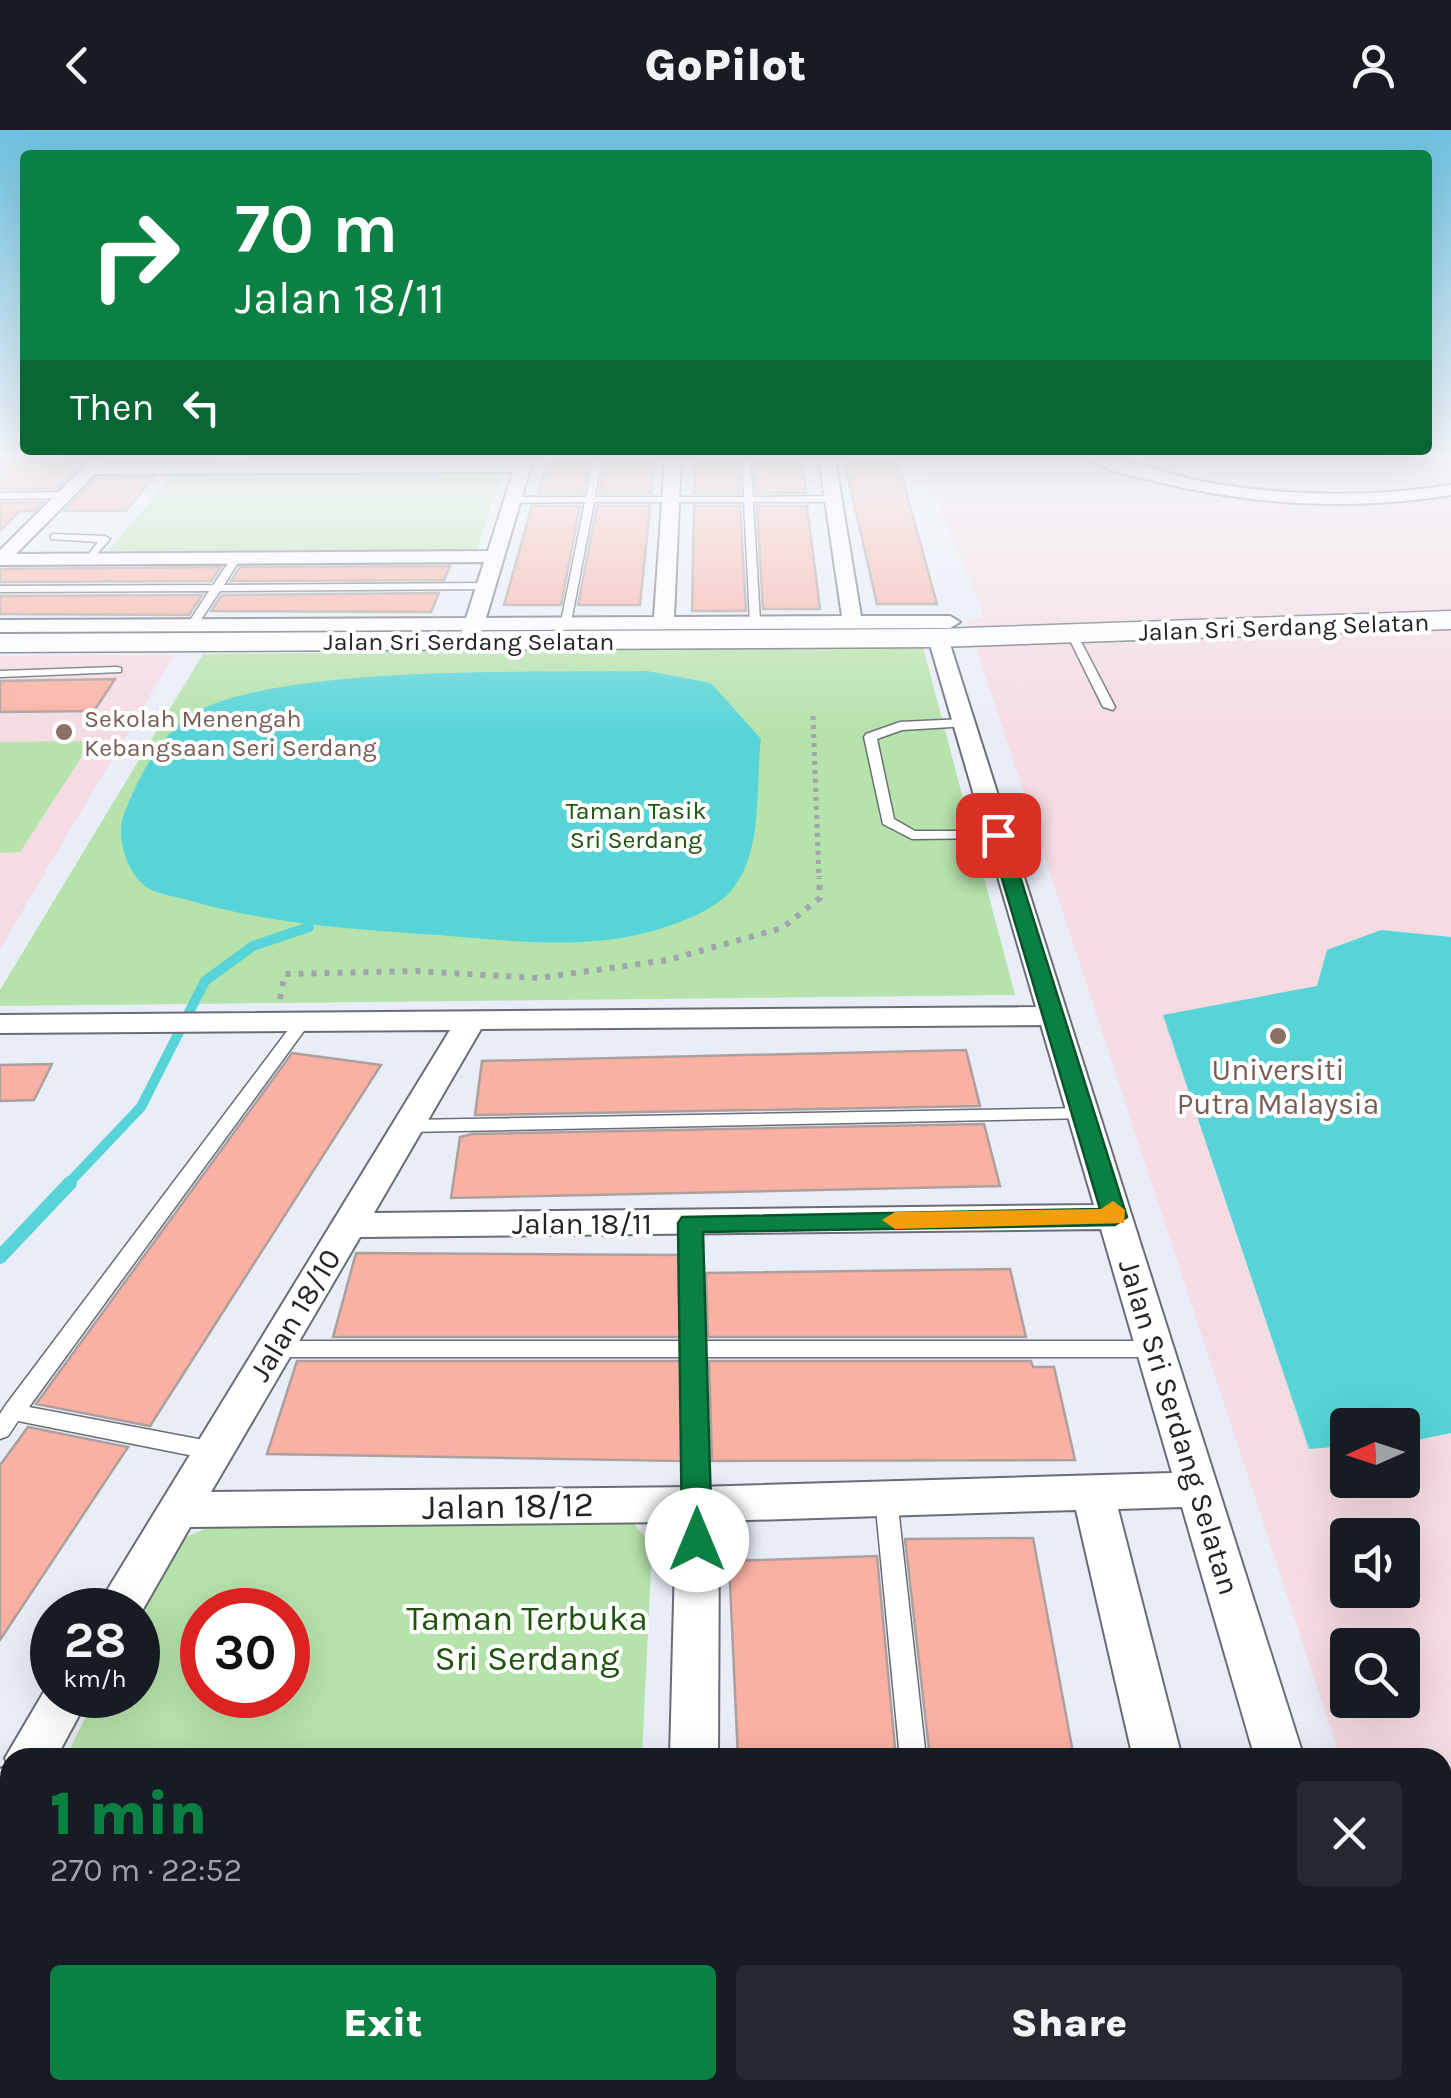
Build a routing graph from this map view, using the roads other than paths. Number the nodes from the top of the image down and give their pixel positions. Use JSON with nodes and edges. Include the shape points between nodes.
{"nodes":[{"id":1,"x":96,"y":551,"type":"edge"},
{"id":2,"x":497,"y":551,"type":"edge"},
{"id":3,"x":580,"y":551,"type":"edge"},
{"id":4,"x":667,"y":551,"type":"edge"},
{"id":5,"x":752,"y":551,"type":"edge"},
{"id":6,"x":841,"y":551,"type":"edge"},
{"id":7,"x":495,"y":556,"type":"junction"},
{"id":8,"x":236,"y":558,"type":"junction"},
{"id":9,"x":90,"y":559,"type":"junction"},
{"id":10,"x":0,"y":560,"type":"edge"},
{"id":11,"x":486,"y":586,"type":"junction"},
{"id":12,"x":217,"y":587,"type":"junction"},
{"id":13,"x":0,"y":588,"type":"edge"},
{"id":14,"x":852,"y":620,"type":"junction"},
{"id":15,"x":1451,"y":620,"type":"edge"},
{"id":16,"x":755,"y":621,"type":"junction"},
{"id":17,"x":566,"y":622,"type":"junction"},
{"id":18,"x":664,"y":622,"type":"junction"},
{"id":19,"x":192,"y":625,"type":"junction"},
{"id":20,"x":0,"y":626,"type":"edge"},
{"id":21,"x":944,"y":630,"type":"junction"},
{"id":22,"x":472,"y":632,"type":"junction"},
{"id":23,"x":1072,"y":634,"type":"junction"},
{"id":24,"x":0,"y":643,"type":"edge"},
{"id":25,"x":117,"y":670,"type":"dead end"},
{"id":26,"x":0,"y":674,"type":"edge"},
{"id":27,"x":1109,"y":706,"type":"dead end"},
{"id":28,"x":964,"y":723,"type":"junction"},
{"id":29,"x":998,"y":835,"type":"junction"},
{"id":30,"x":1054,"y":1016,"type":"junction"},
{"id":31,"x":472,"y":1019,"type":"junction"},
{"id":32,"x":277,"y":1021,"type":"junction"},
{"id":33,"x":0,"y":1024,"type":"edge"},
{"id":34,"x":1083,"y":1114,"type":"junction"},
{"id":35,"x":409,"y":1126,"type":"junction"},
{"id":36,"x":1115,"y":1217,"type":"junction"},
{"id":37,"x":691,"y":1223,"type":"junction"},
{"id":38,"x":349,"y":1225,"type":"junction"},
{"id":39,"x":1156,"y":1349,"type":"junction"},
{"id":40,"x":274,"y":1350,"type":"junction"},
{"id":41,"x":694,"y":1350,"type":"junction"},
{"id":42,"x":7,"y":1421,"type":"edge"},
{"id":43,"x":214,"y":1450,"type":"junction"},
{"id":44,"x":1198,"y":1489,"type":"junction"},
{"id":45,"x":1094,"y":1493,"type":"junction"},
{"id":46,"x":886,"y":1498,"type":"junction"},
{"id":47,"x":698,"y":1504,"type":"junction"},
{"id":48,"x":178,"y":1510,"type":"junction"},
{"id":49,"x":131,"y":1588,"type":"edge"},
{"id":50,"x":52,"y":1718,"type":"edge"},
{"id":51,"x":35,"y":1748,"type":"edge"},
{"id":52,"x":694,"y":1748,"type":"edge"},
{"id":53,"x":913,"y":1748,"type":"edge"},
{"id":54,"x":1156,"y":1748,"type":"edge"},
{"id":55,"x":1277,"y":1748,"type":"edge"}],
"edges":[{"from":1,"to":9,"type":"lane"},
{"from":2,"to":7,"type":"street"},
{"from":3,"to":17,"type":"lane"},
{"from":4,"to":18,"type":"street"},
{"from":5,"to":16,"type":"lane"},
{"from":6,"to":14,"type":"street"},
{"from":7,"to":8,"type":"street"},
{"from":7,"to":11,"type":"street"},
{"from":8,"to":9,"type":"street"},
{"from":8,"to":12,"type":"lane"},
{"from":9,"to":10,"type":"street"},
{"from":11,"to":12,"type":"lane"},
{"from":11,"to":22,"type":"street"},
{"from":12,"to":13,"type":"lane"},
{"from":12,"to":19,"type":"lane"},
{"from":14,"to":16,"type":"street"},
{"from":14,"to":21,"type":"street"},
{"from":15,"to":23,"type":"street","name":"Jalan Sri Serdang Selatan"},
{"from":16,"to":18,"type":"street"},
{"from":17,"to":18,"type":"street"},
{"from":17,"to":22,"type":"street"},
{"from":19,"to":20,"type":"street"},
{"from":19,"to":22,"type":"street"},
{"from":21,"to":22,"type":"street","name":"Jalan Sri Serdang Selatan"},
{"from":21,"to":23,"type":"street","name":"Jalan Sri Serdang Selatan"},
{"from":21,"to":28,"type":"street","name":"Jalan Sri Serdang Selatan"},
{"from":22,"to":24,"type":"street","name":"Jalan Sri Serdang Selatan"},
{"from":23,"to":27,"type":"lane"},
{"from":25,"to":26,"type":"lane"},
{"from":28,"to":29,"type":"street","name":"Jalan Sri Serdang Selatan"},
{"from":28,"to":29,"type":"lane","via":[[900,726],[870,738],[888,821],[912,835]]},
{"from":29,"to":30,"type":"street","name":"Jalan Sri Serdang Selatan"},
{"from":30,"to":31,"type":"street"},
{"from":30,"to":34,"type":"street","name":"Jalan Sri Serdang Selatan"},
{"from":31,"to":32,"type":"street"},
{"from":31,"to":35,"type":"street","name":"Jalan 18/10"},
{"from":32,"to":33,"type":"street"},
{"from":32,"to":42,"type":"lane"},
{"from":34,"to":35,"type":"lane"},
{"from":34,"to":36,"type":"street","name":"Jalan Sri Serdang Selatan"},
{"from":35,"to":38,"type":"street","name":"Jalan 18/10"},
{"from":36,"to":37,"type":"street","name":"Jalan 18/11"},
{"from":36,"to":39,"type":"street","name":"Jalan Sri Serdang Selatan"},
{"from":37,"to":38,"type":"street","name":"Jalan 18/11"},
{"from":37,"to":41,"type":"lane"},
{"from":38,"to":40,"type":"street","name":"Jalan 18/10"},
{"from":39,"to":41,"type":"lane"},
{"from":39,"to":44,"type":"street","name":"Jalan Sri Serdang Selatan"},
{"from":40,"to":41,"type":"lane"},
{"from":40,"to":43,"type":"street","name":"Jalan 18/10"},
{"from":41,"to":47,"type":"lane"},
{"from":42,"to":43,"type":"lane"},
{"from":43,"to":48,"type":"street","name":"Jalan 18/10"},
{"from":44,"to":45,"type":"street","name":"Jalan 18/12"},
{"from":44,"to":55,"type":"street","name":"Jalan Sri Serdang Selatan"},
{"from":45,"to":46,"type":"street","name":"Jalan 18/12"},
{"from":45,"to":54,"type":"street"},
{"from":46,"to":47,"type":"street","name":"Jalan 18/12"},
{"from":46,"to":53,"type":"lane"},
{"from":47,"to":48,"type":"street","name":"Jalan 18/12"},
{"from":47,"to":52,"type":"street"},
{"from":48,"to":49,"type":"street","name":"Jalan 18/10"},
{"from":50,"to":51,"type":"street"}]}
